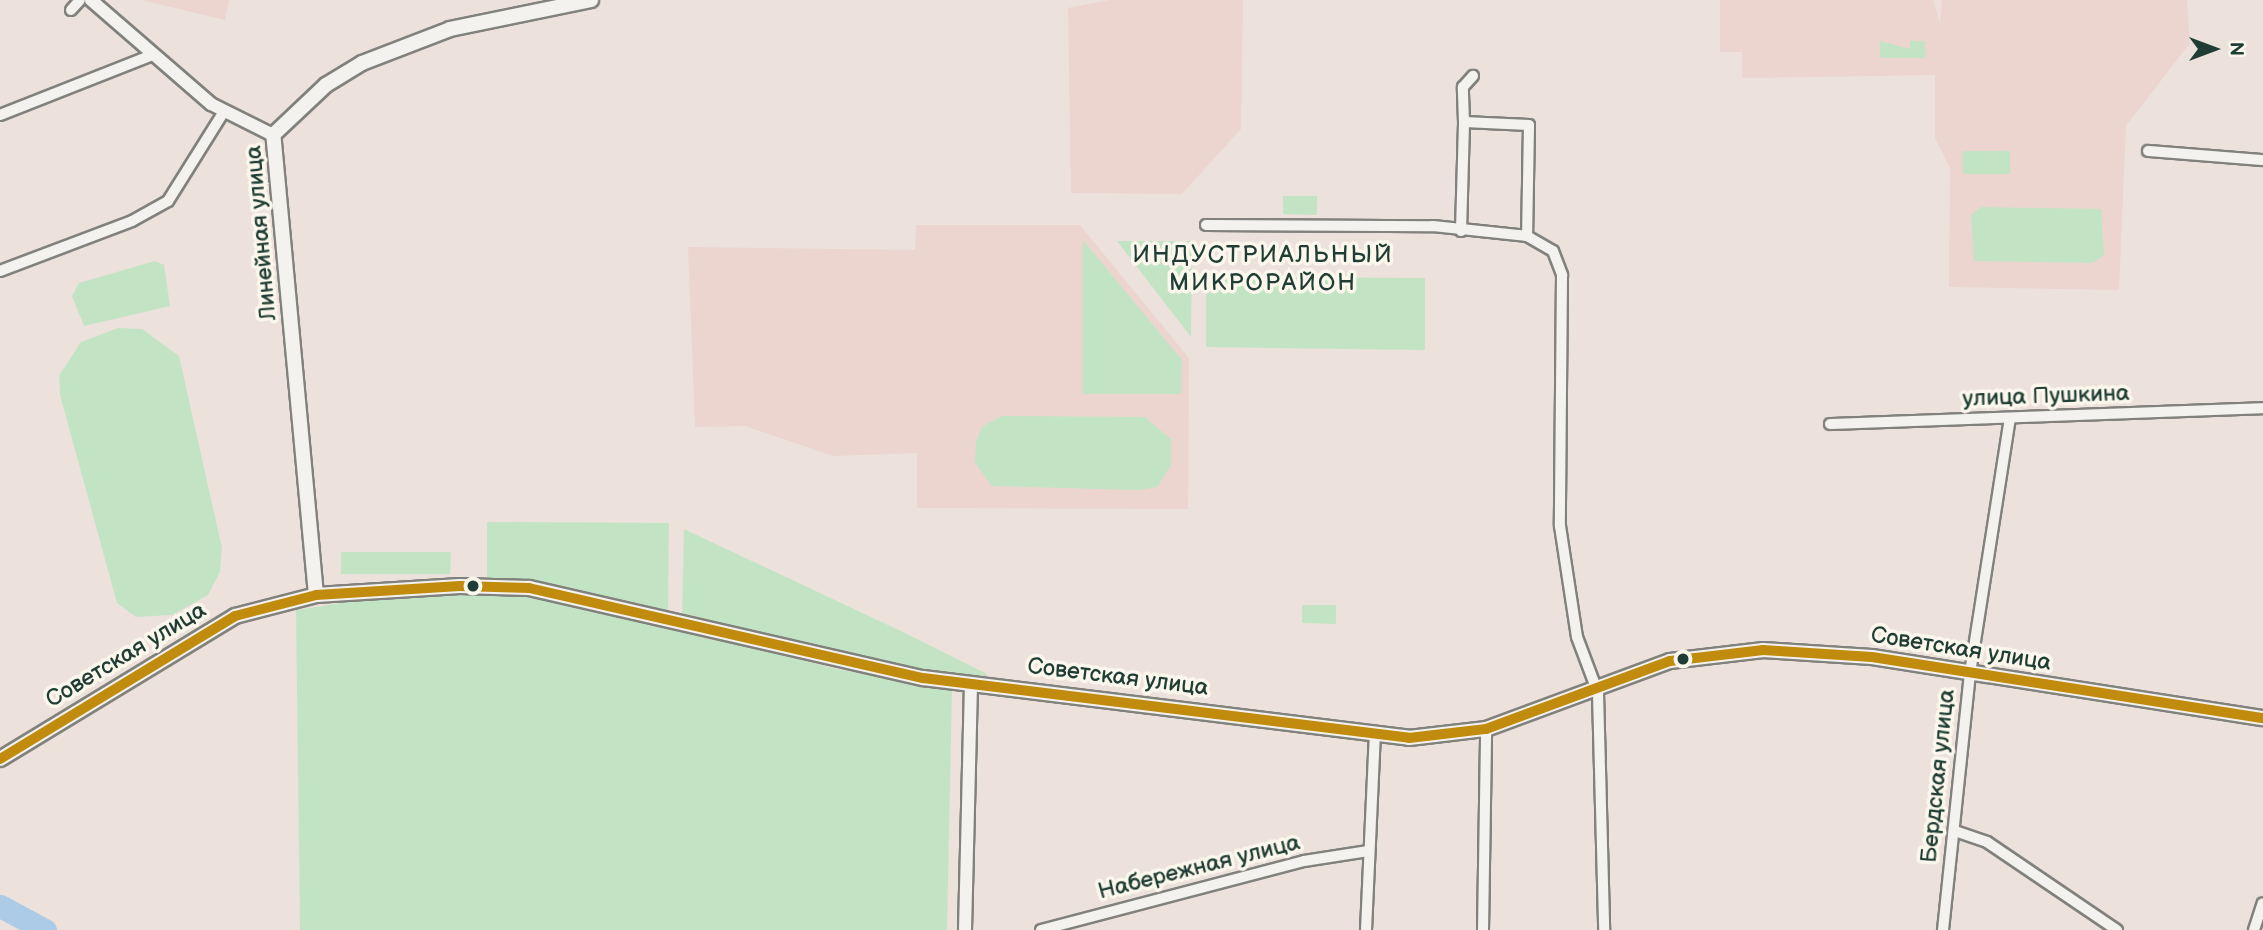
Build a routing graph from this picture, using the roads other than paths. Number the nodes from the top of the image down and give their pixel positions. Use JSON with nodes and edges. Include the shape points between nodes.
{"nodes":[{"id":1,"x":80,"y":0,"type":"edge"},
{"id":2,"x":91,"y":0,"type":"edge"},
{"id":3,"x":591,"y":0,"type":"edge"},
{"id":4,"x":71,"y":9,"type":"dead end"},
{"id":5,"x":150,"y":56,"type":"junction"},
{"id":6,"x":1474,"y":76,"type":"dead end"},
{"id":7,"x":223,"y":113,"type":"junction"},
{"id":8,"x":0,"y":115,"type":"edge"},
{"id":9,"x":1464,"y":121,"type":"junction"},
{"id":10,"x":273,"y":135,"type":"junction"},
{"id":11,"x":2148,"y":151,"type":"dead end"},
{"id":12,"x":2263,"y":160,"type":"edge"},
{"id":13,"x":1206,"y":225,"type":"dead end"},
{"id":14,"x":1461,"y":231,"type":"junction"},
{"id":15,"x":1527,"y":236,"type":"junction"},
{"id":16,"x":0,"y":271,"type":"edge"},
{"id":17,"x":2263,"y":408,"type":"edge"},
{"id":18,"x":2010,"y":419,"type":"junction"},
{"id":19,"x":1830,"y":424,"type":"dead end"},
{"id":20,"x":316,"y":595,"type":"junction"},
{"id":21,"x":1970,"y":673,"type":"junction"},
{"id":22,"x":971,"y":684,"type":"junction"},
{"id":23,"x":1598,"y":693,"type":"junction"},
{"id":24,"x":2263,"y":718,"type":"edge"},
{"id":25,"x":1486,"y":729,"type":"junction"},
{"id":26,"x":1375,"y":735,"type":"junction"},
{"id":27,"x":1,"y":758,"type":"edge"},
{"id":28,"x":1955,"y":831,"type":"junction"},
{"id":29,"x":1368,"y":851,"type":"junction"},
{"id":30,"x":2263,"y":903,"type":"edge"},
{"id":31,"x":965,"y":930,"type":"edge"},
{"id":32,"x":1041,"y":930,"type":"edge"},
{"id":33,"x":1366,"y":930,"type":"edge"},
{"id":34,"x":1483,"y":930,"type":"edge"},
{"id":35,"x":1604,"y":930,"type":"edge"},
{"id":36,"x":1943,"y":930,"type":"edge"},
{"id":37,"x":2117,"y":930,"type":"edge"},
{"id":38,"x":2254,"y":930,"type":"edge"}],
"edges":[{"from":1,"to":4,"type":"street"},
{"from":2,"to":5,"type":"street"},
{"from":3,"to":10,"type":"main road","name":"Линейная улица","via":[[450,29],[362,63],[326,85]]},
{"from":5,"to":7,"type":"street"},
{"from":5,"to":8,"type":"street"},
{"from":6,"to":9,"type":"street","via":[[1463,88]]},
{"from":7,"to":10,"type":"street"},
{"from":7,"to":16,"type":"street","via":[[168,201],[132,221]]},
{"from":9,"to":14,"type":"street"},
{"from":9,"to":15,"type":"street","via":[[1529,125]]},
{"from":10,"to":20,"type":"main road","name":"Линейная улица"},
{"from":11,"to":12,"type":"street"},
{"from":13,"to":14,"type":"street"},
{"from":14,"to":15,"type":"street"},
{"from":15,"to":23,"type":"street","via":[[1553,251],[1562,275],[1560,526],[1577,637]]},
{"from":17,"to":18,"type":"street","name":"улица Пушкина"},
{"from":18,"to":19,"type":"street","name":"улица Пушкина"},
{"from":18,"to":21,"type":"street","name":"Бердская улица"},
{"from":20,"to":22,"type":"main road","name":"Советская улица","via":[[529,588],[883,671]]},
{"from":20,"to":27,"type":"main road","name":"Советская улица","via":[[228,620]]},
{"from":21,"to":23,"type":"main road","name":"Советская улица","via":[[1872,657],[1717,652],[1670,661]]},
{"from":21,"to":24,"type":"main road","name":"Советская улица"},
{"from":21,"to":28,"type":"street","name":"Бердская улица"},
{"from":22,"to":26,"type":"main road","name":"Советская улица"},
{"from":22,"to":31,"type":"street"},
{"from":23,"to":25,"type":"main road","name":"Советская улица"},
{"from":23,"to":35,"type":"street"},
{"from":25,"to":26,"type":"main road","name":"Советская улица"},
{"from":25,"to":34,"type":"street"},
{"from":26,"to":29,"type":"street"},
{"from":28,"to":36,"type":"street","name":"Бердская улица"},
{"from":28,"to":37,"type":"street","via":[[1987,842]]},
{"from":29,"to":32,"type":"street","name":"Набережная улица","via":[[1304,861]]},
{"from":29,"to":33,"type":"street"},
{"from":30,"to":38,"type":"street"}]}
